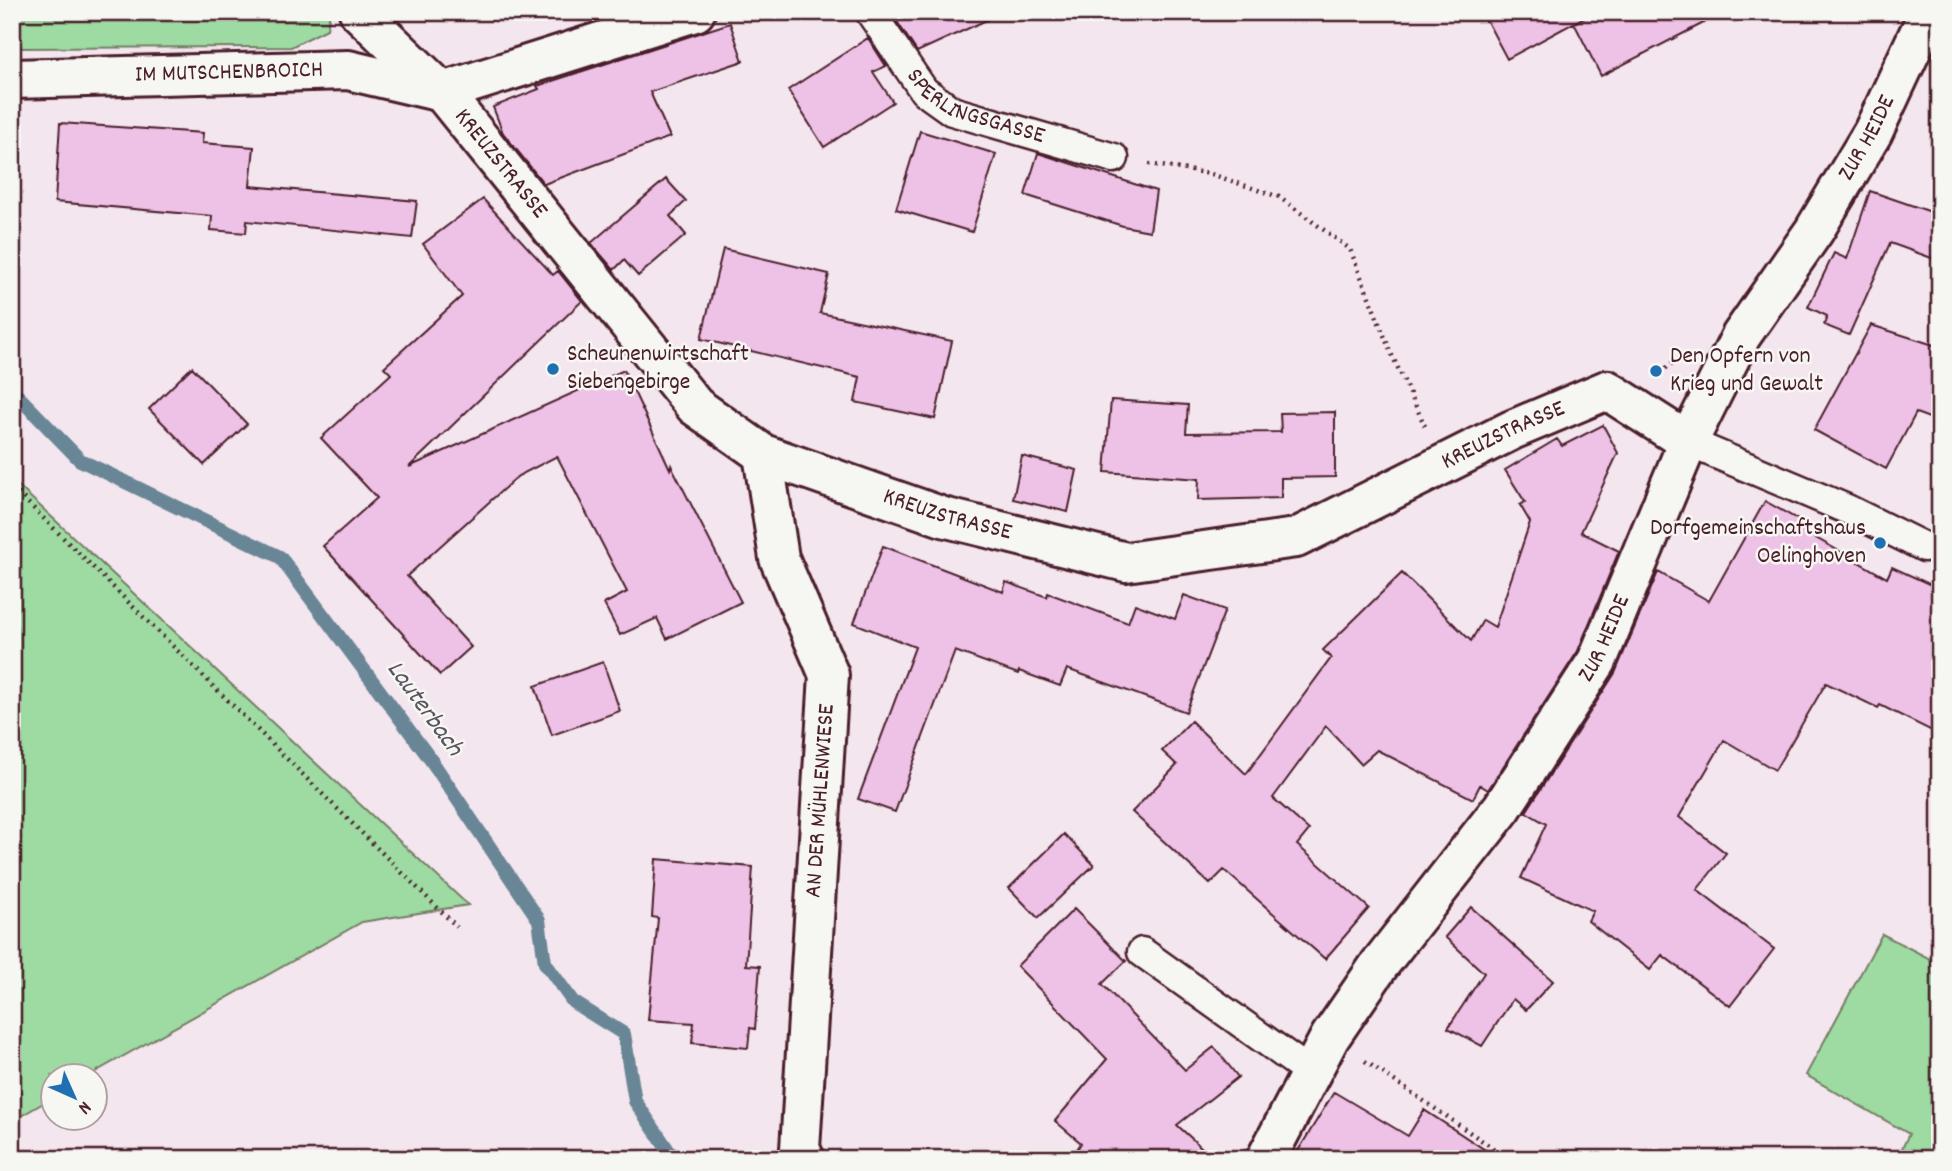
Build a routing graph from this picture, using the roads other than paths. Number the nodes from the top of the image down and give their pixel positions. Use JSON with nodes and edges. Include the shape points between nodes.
{"nodes":[{"id":1,"x":359,"y":12,"type":"edge"},
{"id":2,"x":695,"y":12,"type":"edge"},
{"id":3,"x":870,"y":12,"type":"edge"},
{"id":4,"x":1929,"y":12,"type":"edge"},
{"id":5,"x":12,"y":79,"type":"edge"},
{"id":6,"x":442,"y":92,"type":"junction"},
{"id":7,"x":1114,"y":158,"type":"road end"},
{"id":8,"x":1688,"y":442,"type":"junction"},
{"id":9,"x":763,"y":454,"type":"junction"},
{"id":10,"x":1924,"y":547,"type":"dead end"},
{"id":11,"x":1142,"y":952,"type":"dead end"},
{"id":12,"x":1311,"y":1073,"type":"junction"},
{"id":13,"x":805,"y":1159,"type":"edge"},
{"id":14,"x":1266,"y":1159,"type":"edge"}],
"edges":[{"from":1,"to":6,"type":"street","name":"KREUZSTRASSE"},
{"from":2,"to":6,"type":"street"},
{"from":3,"to":7,"type":"lane","name":"SPERLINGSGASSE","via":[[924,91],[952,111]]},
{"from":4,"to":8,"type":"street","name":"ZUR HEIDE","via":[[1872,132],[1814,231],[1741,336]]},
{"from":5,"to":6,"type":"street","name":"IM MUTSCHENBROICH","via":[[348,70]]},
{"from":6,"to":9,"type":"street","name":"KREUZSTRASSE","via":[[695,406]]},
{"from":8,"to":9,"type":"street","name":"KREUZSTRASSE","via":[[1607,390],[1512,430],[1296,538],[1126,562],[943,517]]},
{"from":8,"to":10,"type":"lane"},
{"from":8,"to":12,"type":"street","name":"ZUR HEIDE","via":[[1597,661],[1502,808],[1380,964]]},
{"from":9,"to":13,"type":"street","name":"AN DER MÜHLENWIESE","via":[[779,558],[829,675],[800,1149]]},
{"from":11,"to":12,"type":"lane"},
{"from":12,"to":14,"type":"street","name":"ZUR HEIDE"}]}
